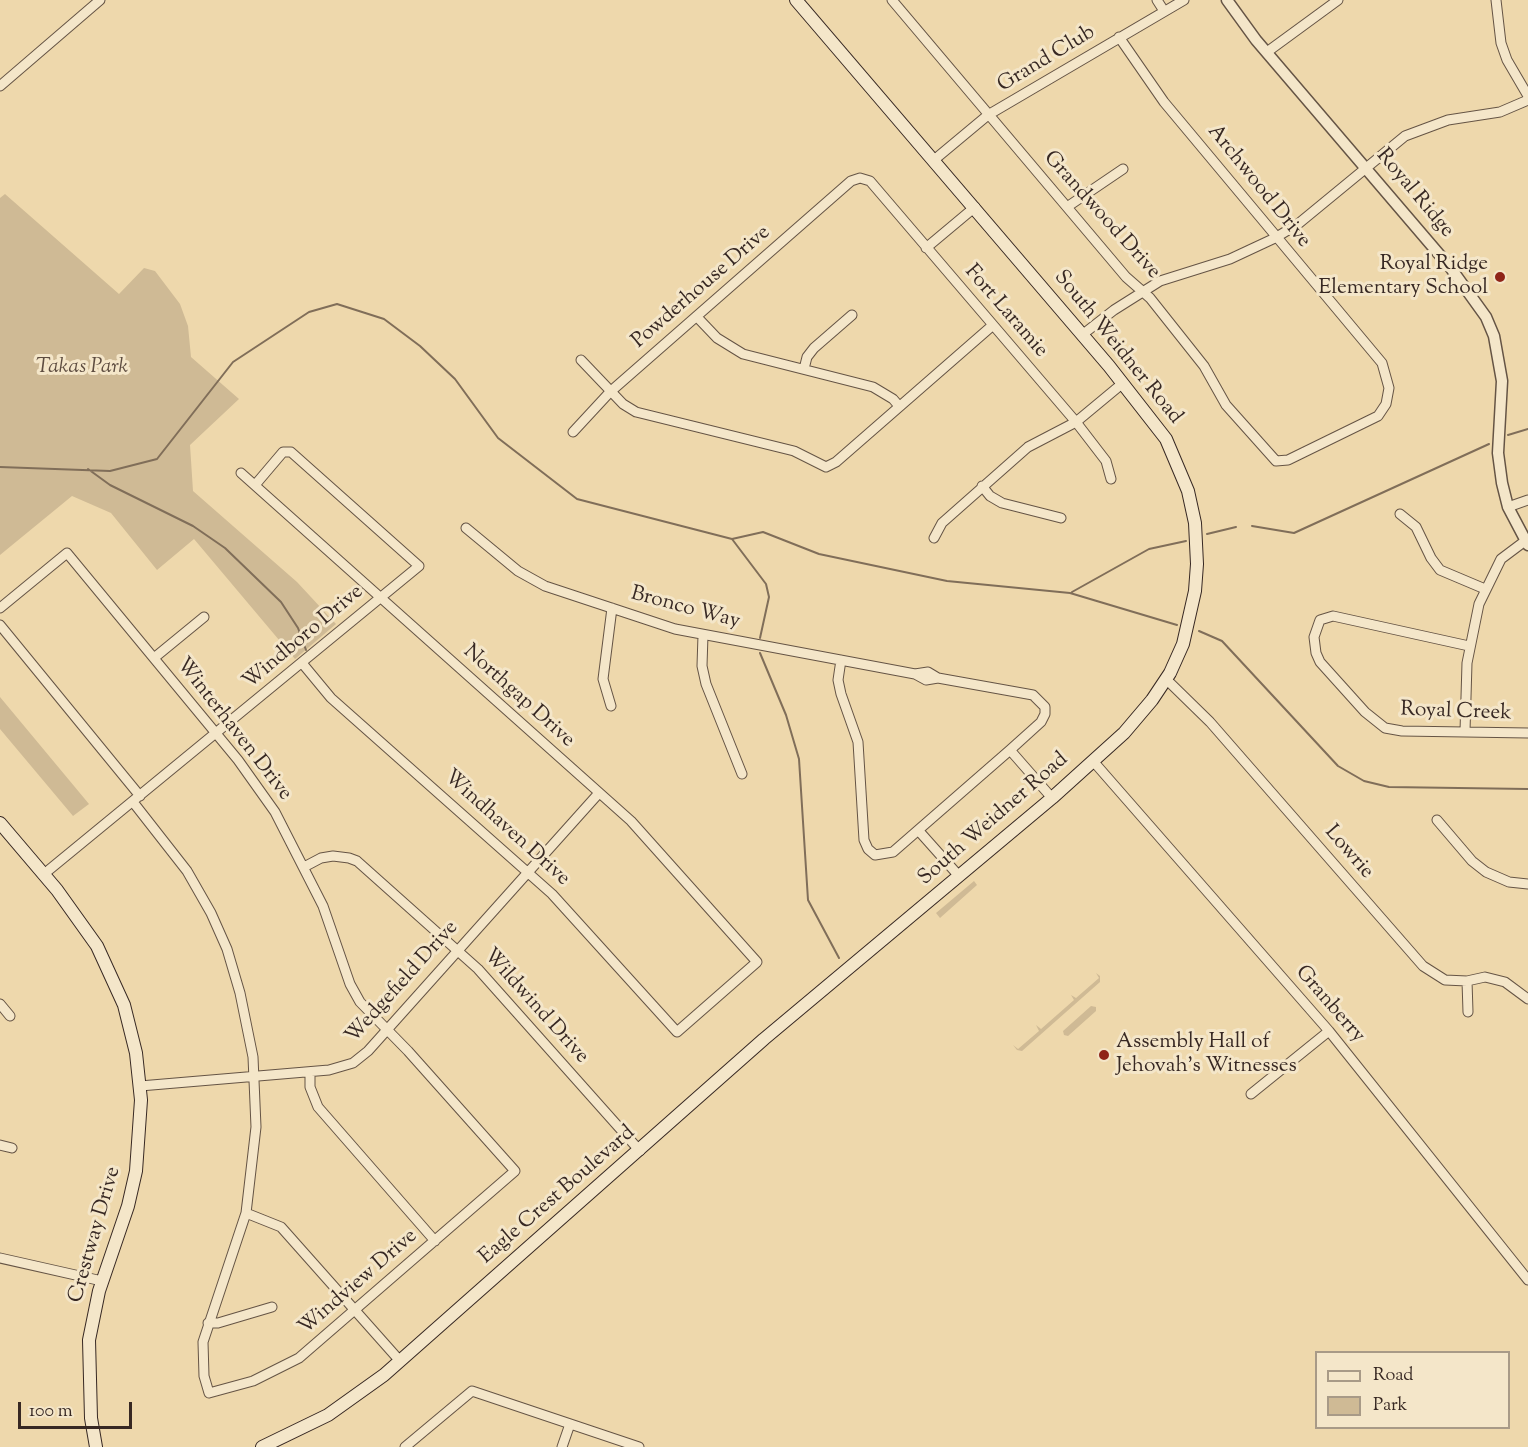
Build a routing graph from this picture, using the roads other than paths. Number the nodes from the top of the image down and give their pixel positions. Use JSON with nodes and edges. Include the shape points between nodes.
{"nodes":[{"id":1,"x":100,"y":0,"type":"edge"},
{"id":2,"x":796,"y":0,"type":"edge"},
{"id":3,"x":892,"y":0,"type":"edge"},
{"id":4,"x":1157,"y":0,"type":"edge"},
{"id":5,"x":1184,"y":0,"type":"edge"},
{"id":6,"x":1227,"y":0,"type":"edge"},
{"id":7,"x":1338,"y":0,"type":"edge"},
{"id":8,"x":1496,"y":0,"type":"edge"},
{"id":9,"x":1164,"y":11,"type":"junction"},
{"id":10,"x":1119,"y":38,"type":"junction"},
{"id":11,"x":1267,"y":52,"type":"junction"},
{"id":12,"x":0,"y":86,"type":"edge"},
{"id":13,"x":1528,"y":98,"type":"edge"},
{"id":14,"x":988,"y":115,"type":"junction"},
{"id":15,"x":934,"y":159,"type":"junction"},
{"id":16,"x":1366,"y":166,"type":"junction"},
{"id":17,"x":1123,"y":169,"type":"dead end"},
{"id":18,"x":860,"y":178,"type":"joint"},
{"id":19,"x":975,"y":207,"type":"junction"},
{"id":20,"x":1067,"y":207,"type":"junction"},
{"id":21,"x":1275,"y":238,"type":"junction"},
{"id":22,"x":927,"y":248,"type":"junction"},
{"id":23,"x":1142,"y":291,"type":"junction"},
{"id":24,"x":852,"y":315,"type":"dead end"},
{"id":25,"x":697,"y":317,"type":"junction"},
{"id":26,"x":993,"y":325,"type":"junction"},
{"id":27,"x":1082,"y":335,"type":"junction"},
{"id":28,"x":581,"y":360,"type":"dead end"},
{"id":29,"x":804,"y":369,"type":"junction"},
{"id":30,"x":1123,"y":383,"type":"junction"},
{"id":31,"x":610,"y":392,"type":"junction"},
{"id":32,"x":899,"y":406,"type":"junction"},
{"id":33,"x":1076,"y":422,"type":"junction"},
{"id":34,"x":573,"y":432,"type":"dead end"},
{"id":35,"x":1276,"y":461,"type":"joint"},
{"id":36,"x":241,"y":473,"type":"dead end"},
{"id":37,"x":1111,"y":479,"type":"dead end"},
{"id":38,"x":255,"y":485,"type":"junction"},
{"id":39,"x":982,"y":486,"type":"junction"},
{"id":40,"x":1528,"y":500,"type":"edge"},
{"id":41,"x":1508,"y":507,"type":"junction"},
{"id":42,"x":1400,"y":514,"type":"dead end"},
{"id":43,"x":1061,"y":518,"type":"dead end"},
{"id":44,"x":466,"y":528,"type":"dead end"},
{"id":45,"x":934,"y":538,"type":"dead end"},
{"id":46,"x":1527,"y":543,"type":"edge"},
{"id":47,"x":1485,"y":590,"type":"junction"},
{"id":48,"x":381,"y":597,"type":"junction"},
{"id":49,"x":0,"y":608,"type":"edge"},
{"id":50,"x":612,"y":608,"type":"junction"},
{"id":51,"x":204,"y":617,"type":"dead end"},
{"id":52,"x":0,"y":625,"type":"edge"},
{"id":53,"x":703,"y":635,"type":"junction"},
{"id":54,"x":1469,"y":646,"type":"junction"},
{"id":55,"x":154,"y":658,"type":"junction"},
{"id":56,"x":841,"y":660,"type":"junction"},
{"id":57,"x":302,"y":663,"type":"junction"},
{"id":58,"x":1166,"y":679,"type":"junction"},
{"id":59,"x":611,"y":706,"type":"dead end"},
{"id":60,"x":1465,"y":731,"type":"junction"},
{"id":61,"x":1528,"y":733,"type":"edge"},
{"id":62,"x":216,"y":734,"type":"junction"},
{"id":63,"x":1010,"y":750,"type":"junction"},
{"id":64,"x":1093,"y":761,"type":"junction"},
{"id":65,"x":742,"y":774,"type":"dead end"},
{"id":66,"x":599,"y":793,"type":"junction"},
{"id":67,"x":1052,"y":798,"type":"junction"},
{"id":68,"x":136,"y":799,"type":"junction"},
{"id":69,"x":1437,"y":820,"type":"dead end"},
{"id":70,"x":0,"y":823,"type":"edge"},
{"id":71,"x":918,"y":830,"type":"junction"},
{"id":72,"x":304,"y":867,"type":"junction"},
{"id":73,"x":527,"y":872,"type":"junction"},
{"id":74,"x":44,"y":874,"type":"junction"},
{"id":75,"x":959,"y":876,"type":"junction"},
{"id":76,"x":1528,"y":884,"type":"edge"},
{"id":77,"x":458,"y":950,"type":"junction"},
{"id":78,"x":865,"y":953,"type":"joint"},
{"id":79,"x":1467,"y":981,"type":"junction"},
{"id":80,"x":1528,"y":999,"type":"edge"},
{"id":81,"x":0,"y":1004,"type":"edge"},
{"id":82,"x":1468,"y":1012,"type":"dead end"},
{"id":83,"x":10,"y":1017,"type":"dead end"},
{"id":84,"x":386,"y":1031,"type":"junction"},
{"id":85,"x":1329,"y":1031,"type":"junction"},
{"id":86,"x":677,"y":1032,"type":"joint"},
{"id":87,"x":310,"y":1072,"type":"junction"},
{"id":88,"x":256,"y":1076,"type":"junction"},
{"id":89,"x":140,"y":1086,"type":"junction"},
{"id":90,"x":1251,"y":1094,"type":"dead end"},
{"id":91,"x":0,"y":1145,"type":"edge"},
{"id":92,"x":12,"y":1148,"type":"dead end"},
{"id":93,"x":640,"y":1151,"type":"junction"},
{"id":94,"x":515,"y":1171,"type":"joint"},
{"id":95,"x":246,"y":1213,"type":"junction"},
{"id":96,"x":435,"y":1241,"type":"junction"},
{"id":97,"x":0,"y":1258,"type":"edge"},
{"id":98,"x":1528,"y":1280,"type":"edge"},
{"id":99,"x":102,"y":1281,"type":"junction"},
{"id":100,"x":272,"y":1307,"type":"dead end"},
{"id":101,"x":356,"y":1311,"type":"junction"},
{"id":102,"x":208,"y":1323,"type":"junction"},
{"id":103,"x":400,"y":1361,"type":"junction"},
{"id":104,"x":570,"y":1424,"type":"junction"},
{"id":105,"x":96,"y":1447,"type":"edge"},
{"id":106,"x":262,"y":1447,"type":"edge"},
{"id":107,"x":405,"y":1447,"type":"edge"},
{"id":108,"x":562,"y":1447,"type":"edge"},
{"id":109,"x":639,"y":1447,"type":"edge"}],
"edges":[{"from":1,"to":12,"type":"street"},
{"from":2,"to":15,"type":"main road","name":"South Weidner Road"},
{"from":3,"to":14,"type":"street","name":"Grandwood Drive"},
{"from":4,"to":9,"type":"street"},
{"from":5,"to":9,"type":"street","name":"Grand Club"},
{"from":6,"to":11,"type":"street","name":"Royal Ridge"},
{"from":7,"to":11,"type":"street"},
{"from":8,"to":13,"type":"street","via":[[1501,43]]},
{"from":9,"to":10,"type":"street","name":"Grand Club"},
{"from":10,"to":14,"type":"street","name":"Grand Club"},
{"from":10,"to":21,"type":"street","name":"Archwood Drive","via":[[1164,102]]},
{"from":11,"to":16,"type":"street","name":"Royal Ridge"},
{"from":13,"to":16,"type":"street","via":[[1500,112],[1419,129]]},
{"from":14,"to":15,"type":"street","name":"Grand Club"},
{"from":14,"to":20,"type":"street","name":"Grandwood Drive"},
{"from":15,"to":19,"type":"main road","name":"South Weidner Road"},
{"from":16,"to":21,"type":"street","via":[[1298,224]]},
{"from":16,"to":41,"type":"street","name":"Royal Ridge","via":[[1475,299],[1490,326],[1502,381],[1498,462]]},
{"from":17,"to":20,"type":"street"},
{"from":18,"to":22,"type":"street","name":"Fort Laramie","via":[[870,181]]},
{"from":18,"to":25,"type":"street","name":"Powderhouse Drive","via":[[851,181]]},
{"from":19,"to":22,"type":"street"},
{"from":19,"to":27,"type":"main road","name":"South Weidner Road"},
{"from":20,"to":23,"type":"street","name":"Grandwood Drive"},
{"from":21,"to":23,"type":"street"},
{"from":21,"to":35,"type":"street","name":"Archwood Drive","via":[[1382,363],[1389,388],[1386,404],[1378,416],[1288,460]]},
{"from":22,"to":26,"type":"street","name":"Fort Laramie"},
{"from":23,"to":27,"type":"street"},
{"from":23,"to":35,"type":"street","name":"Grandwood Drive","via":[[1197,356],[1226,405]]},
{"from":24,"to":29,"type":"street","via":[[814,348]]},
{"from":25,"to":29,"type":"street","via":[[728,347],[742,354]]},
{"from":25,"to":31,"type":"street","name":"Powderhouse Drive"},
{"from":26,"to":32,"type":"street"},
{"from":26,"to":33,"type":"street","name":"Fort Laramie"},
{"from":27,"to":30,"type":"main road","name":"South Weidner Road"},
{"from":28,"to":31,"type":"street"},
{"from":29,"to":32,"type":"street","via":[[873,387]]},
{"from":30,"to":33,"type":"street"},
{"from":30,"to":58,"type":"main road","name":"South Weidner Road","via":[[1169,446],[1188,491],[1195,523],[1197,564],[1191,619]]},
{"from":31,"to":32,"type":"street","via":[[636,412],[794,451],[826,467]]},
{"from":31,"to":34,"type":"street","name":"Powderhouse Drive"},
{"from":33,"to":37,"type":"street","name":"Fort Laramie","via":[[1107,461]]},
{"from":33,"to":39,"type":"street","via":[[1028,447]]},
{"from":36,"to":38,"type":"street","name":"Northgap Drive"},
{"from":38,"to":48,"type":"street","name":"Northgap Drive"},
{"from":38,"to":48,"type":"street","name":"Windboro Drive","via":[[284,452],[291,452],[419,566]]},
{"from":39,"to":43,"type":"street","via":[[1002,503]]},
{"from":39,"to":45,"type":"street","via":[[942,523]]},
{"from":40,"to":41,"type":"street"},
{"from":41,"to":46,"type":"street","name":"Royal Ridge"},
{"from":42,"to":47,"type":"street","via":[[1416,527],[1440,570]]},
{"from":44,"to":50,"type":"street","name":"Bronco Way","via":[[532,580]]},
{"from":46,"to":47,"type":"street","via":[[1501,559]]},
{"from":47,"to":54,"type":"street"},
{"from":48,"to":57,"type":"street","name":"Windboro Drive"},
{"from":48,"to":66,"type":"street","name":"Northgap Drive"},
{"from":49,"to":55,"type":"street","name":"Winterhaven Drive","via":[[67,553]]},
{"from":50,"to":53,"type":"street","name":"Bronco Way"},
{"from":50,"to":59,"type":"street","via":[[603,679]]},
{"from":51,"to":55,"type":"street"},
{"from":52,"to":68,"type":"street"},
{"from":53,"to":56,"type":"street","name":"Bronco Way"},
{"from":53,"to":65,"type":"street","via":[[706,684]]},
{"from":54,"to":60,"type":"street"},
{"from":54,"to":60,"type":"street","name":"Royal Creek","via":[[1327,616],[1316,626],[1314,637],[1316,653],[1371,718],[1394,730]]},
{"from":55,"to":62,"type":"street","name":"Winterhaven Drive"},
{"from":56,"to":63,"type":"street","name":"Bronco Way","via":[[915,674],[928,672],[938,678],[1032,695],[1045,707],[1041,722]]},
{"from":56,"to":71,"type":"street","via":[[838,680],[858,742],[864,840],[868,849],[875,855],[893,852]]},
{"from":57,"to":62,"type":"street","name":"Windboro Drive"},
{"from":57,"to":73,"type":"street","name":"Windhaven Drive","via":[[331,698]]},
{"from":58,"to":64,"type":"main road","name":"South Weidner Road","via":[[1124,733]]},
{"from":58,"to":79,"type":"street","name":"Lowrie","via":[[1210,722],[1423,966],[1445,980]]},
{"from":60,"to":61,"type":"street","name":"Royal Creek"},
{"from":62,"to":68,"type":"street","name":"Windboro Drive"},
{"from":62,"to":72,"type":"street","name":"Winterhaven Drive","via":[[275,812]]},
{"from":63,"to":67,"type":"street"},
{"from":63,"to":71,"type":"street"},
{"from":64,"to":67,"type":"main road","name":"South Weidner Road"},
{"from":64,"to":85,"type":"street","name":"Granberry"},
{"from":66,"to":73,"type":"street","name":"Wedgefield Drive"},
{"from":66,"to":86,"type":"street","name":"Northgap Drive","via":[[656,847],[757,962]]},
{"from":67,"to":75,"type":"main road","name":"South Weidner Road"},
{"from":68,"to":74,"type":"street","name":"Windboro Drive"},
{"from":68,"to":88,"type":"street","via":[[187,872],[227,949]]},
{"from":69,"to":76,"type":"street","via":[[1479,867],[1501,879]]},
{"from":70,"to":74,"type":"main road","name":"Crestway Drive"},
{"from":71,"to":75,"type":"street"},
{"from":72,"to":77,"type":"street","name":"Wildwind Drive","via":[[333,856],[357,861]]},
{"from":72,"to":84,"type":"street","name":"Winterhaven Drive","via":[[323,906],[354,993]]},
{"from":73,"to":77,"type":"street","name":"Wedgefield Drive"},
{"from":73,"to":86,"type":"street","name":"Windhaven Drive","via":[[574,916]]},
{"from":74,"to":89,"type":"main road","name":"Crestway Drive","via":[[80,919],[111,974],[124,1005]]},
{"from":75,"to":78,"type":"main road","name":"South Weidner Road"},
{"from":77,"to":84,"type":"street","name":"Wedgefield Drive"},
{"from":77,"to":93,"type":"street","name":"Wildwind Drive"},
{"from":78,"to":93,"type":"main road","name":"Eagle Crest Boulevard"},
{"from":79,"to":80,"type":"street","name":"Lowrie","via":[[1485,977],[1505,982]]},
{"from":79,"to":82,"type":"street"},
{"from":81,"to":83,"type":"street"},
{"from":84,"to":87,"type":"street","name":"Wedgefield Drive","via":[[353,1063]]},
{"from":84,"to":94,"type":"street","name":"Winterhaven Drive","via":[[408,1050]]},
{"from":85,"to":90,"type":"street"},
{"from":85,"to":98,"type":"street","name":"Granberry"},
{"from":87,"to":88,"type":"street","name":"Wedgefield Drive"},
{"from":87,"to":96,"type":"street","via":[[310,1087],[318,1107]]},
{"from":88,"to":89,"type":"street","name":"Wedgefield Drive"},
{"from":88,"to":95,"type":"street","via":[[256,1127]]},
{"from":89,"to":99,"type":"main road","name":"Crestway Drive","via":[[136,1171]]},
{"from":91,"to":92,"type":"street"},
{"from":93,"to":103,"type":"main road","name":"Eagle Crest Boulevard"},
{"from":94,"to":96,"type":"street","name":"Windview Drive"},
{"from":95,"to":101,"type":"street","via":[[281,1227]]},
{"from":95,"to":102,"type":"street"},
{"from":96,"to":101,"type":"street","name":"Windview Drive"},
{"from":97,"to":99,"type":"street"},
{"from":99,"to":105,"type":"main road","name":"Crestway Drive","via":[[89,1340]]},
{"from":100,"to":102,"type":"street"},
{"from":101,"to":102,"type":"street","name":"Windview Drive","via":[[299,1358],[253,1381],[209,1393],[202,1342]]},
{"from":101,"to":103,"type":"street"},
{"from":103,"to":106,"type":"main road","name":"Eagle Crest Boulevard","via":[[354,1399]]},
{"from":104,"to":107,"type":"street","via":[[472,1391]]},
{"from":104,"to":108,"type":"street"},
{"from":104,"to":109,"type":"street"}]}
